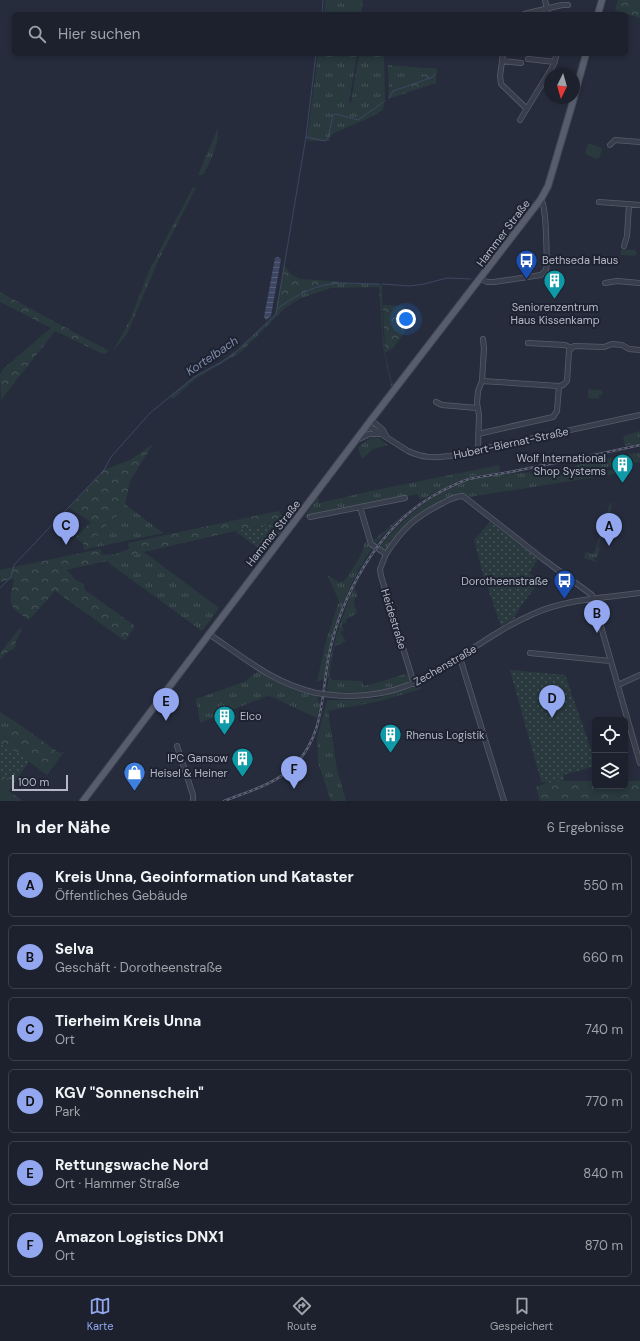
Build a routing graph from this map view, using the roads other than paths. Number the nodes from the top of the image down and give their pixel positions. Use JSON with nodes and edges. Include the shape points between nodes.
{"nodes":[{"id":1,"x":545,"y":0,"type":"edge"},
{"id":2,"x":602,"y":0,"type":"edge"},
{"id":3,"x":568,"y":5,"type":"dead end"},
{"id":4,"x":547,"y":11,"type":"edge"},
{"id":5,"x":599,"y":12,"type":"edge"},
{"id":6,"x":503,"y":56,"type":"edge"},
{"id":7,"x":556,"y":56,"type":"edge"},
{"id":8,"x":585,"y":56,"type":"edge"},
{"id":9,"x":528,"y":59,"type":"dead end"},
{"id":10,"x":502,"y":61,"type":"junction"},
{"id":11,"x":555,"y":62,"type":"junction"},
{"id":12,"x":521,"y":63,"type":"dead end"},
{"id":13,"x":580,"y":76,"type":"edge"},
{"id":14,"x":572,"y":104,"type":"edge"},
{"id":15,"x":526,"y":108,"type":"junction"},
{"id":16,"x":520,"y":120,"type":"dead end"},
{"id":17,"x":640,"y":142,"type":"edge"},
{"id":18,"x":610,"y":145,"type":"dead end"},
{"id":19,"x":541,"y":199,"type":"junction"},
{"id":20,"x":599,"y":202,"type":"dead end"},
{"id":21,"x":629,"y":204,"type":"junction"},
{"id":22,"x":640,"y":205,"type":"edge"},
{"id":23,"x":624,"y":246,"type":"dead end"},
{"id":24,"x":480,"y":278,"type":"junction"},
{"id":25,"x":605,"y":283,"type":"dead end"},
{"id":26,"x":640,"y":283,"type":"edge"},
{"id":27,"x":483,"y":339,"type":"dead end"},
{"id":28,"x":528,"y":343,"type":"dead end"},
{"id":29,"x":571,"y":348,"type":"junction"},
{"id":30,"x":640,"y":350,"type":"edge"},
{"id":31,"x":482,"y":381,"type":"junction"},
{"id":32,"x":559,"y":386,"type":"junction"},
{"id":33,"x":436,"y":402,"type":"dead end"},
{"id":34,"x":477,"y":408,"type":"junction"},
{"id":35,"x":640,"y":415,"type":"edge"},
{"id":36,"x":369,"y":423,"type":"junction"},
{"id":37,"x":379,"y":434,"type":"junction"},
{"id":38,"x":478,"y":434,"type":"junction"},
{"id":39,"x":386,"y":436,"type":"junction"},
{"id":40,"x":357,"y":440,"type":"junction"},
{"id":41,"x":478,"y":449,"type":"junction"},
{"id":42,"x":405,"y":498,"type":"dead end"},
{"id":43,"x":360,"y":507,"type":"junction"},
{"id":44,"x":310,"y":517,"type":"dead end"},
{"id":45,"x":386,"y":554,"type":"junction"},
{"id":46,"x":640,"y":594,"type":"edge"},
{"id":47,"x":594,"y":599,"type":"junction"},
{"id":48,"x":209,"y":634,"type":"junction"},
{"id":49,"x":530,"y":653,"type":"dead end"},
{"id":50,"x":460,"y":658,"type":"junction"},
{"id":51,"x":610,"y":661,"type":"junction"},
{"id":52,"x":640,"y":675,"type":"edge"},
{"id":53,"x":414,"y":684,"type":"junction"},
{"id":54,"x":618,"y":685,"type":"junction"},
{"id":55,"x":177,"y":746,"type":"dead end"},
{"id":56,"x":640,"y":763,"type":"edge"},
{"id":57,"x":83,"y":801,"type":"edge"},
{"id":58,"x":193,"y":801,"type":"edge"},
{"id":59,"x":504,"y":801,"type":"edge"}],
"edges":[{"from":1,"to":4,"type":"street"},
{"from":2,"to":5,"type":"main road"},
{"from":3,"to":4,"type":"street"},
{"from":6,"to":10,"type":"street"},
{"from":7,"to":11,"type":"street"},
{"from":8,"to":13,"type":"main road","name":"Hammer Straße"},
{"from":9,"to":11,"type":"street"},
{"from":10,"to":12,"type":"street"},
{"from":10,"to":15,"type":"street","via":[[501,84]]},
{"from":11,"to":15,"type":"street"},
{"from":14,"to":19,"type":"main road","name":"Hammer Straße","via":[[550,181]]},
{"from":15,"to":16,"type":"street"},
{"from":17,"to":18,"type":"street","via":[[615,140]]},
{"from":19,"to":24,"type":"main road","name":"Hammer Straße"},
{"from":19,"to":24,"type":"street","name":"Hammer Straße","via":[[545,213],[546,270],[541,275],[494,282]]},
{"from":20,"to":21,"type":"street"},
{"from":21,"to":22,"type":"street"},
{"from":21,"to":23,"type":"street"},
{"from":24,"to":36,"type":"main road","name":"Hammer Straße"},
{"from":25,"to":26,"type":"street"},
{"from":27,"to":31,"type":"street"},
{"from":28,"to":29,"type":"street","via":[[565,345]]},
{"from":29,"to":30,"type":"street","via":[[577,345],[604,347],[612,344]]},
{"from":29,"to":32,"type":"street","via":[[566,381]]},
{"from":31,"to":32,"type":"street"},
{"from":31,"to":34,"type":"street","via":[[478,391]]},
{"from":32,"to":38,"type":"street","via":[[557,411],[553,417]]},
{"from":33,"to":34,"type":"street","via":[[442,405]]},
{"from":34,"to":38,"type":"street"},
{"from":35,"to":41,"type":"street","name":"Hubert-Biernat-Straße"},
{"from":36,"to":37,"type":"street","name":"Hubert-Biernat-Straße"},
{"from":36,"to":39,"type":"street","name":"Hubert-Biernat-Straße","via":[[383,430]]},
{"from":36,"to":40,"type":"main road","name":"Hammer Straße"},
{"from":37,"to":39,"type":"street","name":"Hubert-Biernat-Straße"},
{"from":37,"to":40,"type":"street","via":[[369,434]]},
{"from":38,"to":41,"type":"street"},
{"from":39,"to":41,"type":"street","name":"Hubert-Biernat-Straße","via":[[408,452],[423,457],[440,458]]},
{"from":40,"to":48,"type":"main road","name":"Hammer Straße"},
{"from":42,"to":43,"type":"street"},
{"from":43,"to":44,"type":"street"},
{"from":43,"to":45,"type":"street","via":[[371,544]]},
{"from":45,"to":47,"type":"street","via":[[410,523],[428,510],[463,496]]},
{"from":45,"to":53,"type":"street","name":"Heidestraße","via":[[380,568],[381,576]]},
{"from":46,"to":47,"type":"street","name":"Zechenstraße"},
{"from":47,"to":50,"type":"street","name":"Zechenstraße","via":[[534,613],[512,624]]},
{"from":47,"to":51,"type":"street"},
{"from":48,"to":53,"type":"street","name":"Zechenstraße","bridge":true,"via":[[271,677],[316,693],[370,696]]},
{"from":48,"to":57,"type":"main road","name":"Hammer Straße"},
{"from":49,"to":51,"type":"street"},
{"from":50,"to":53,"type":"street","name":"Zechenstraße"},
{"from":50,"to":59,"type":"street"},
{"from":51,"to":54,"type":"street"},
{"from":52,"to":54,"type":"street"},
{"from":54,"to":56,"type":"street"},
{"from":55,"to":58,"type":"street"}]}
